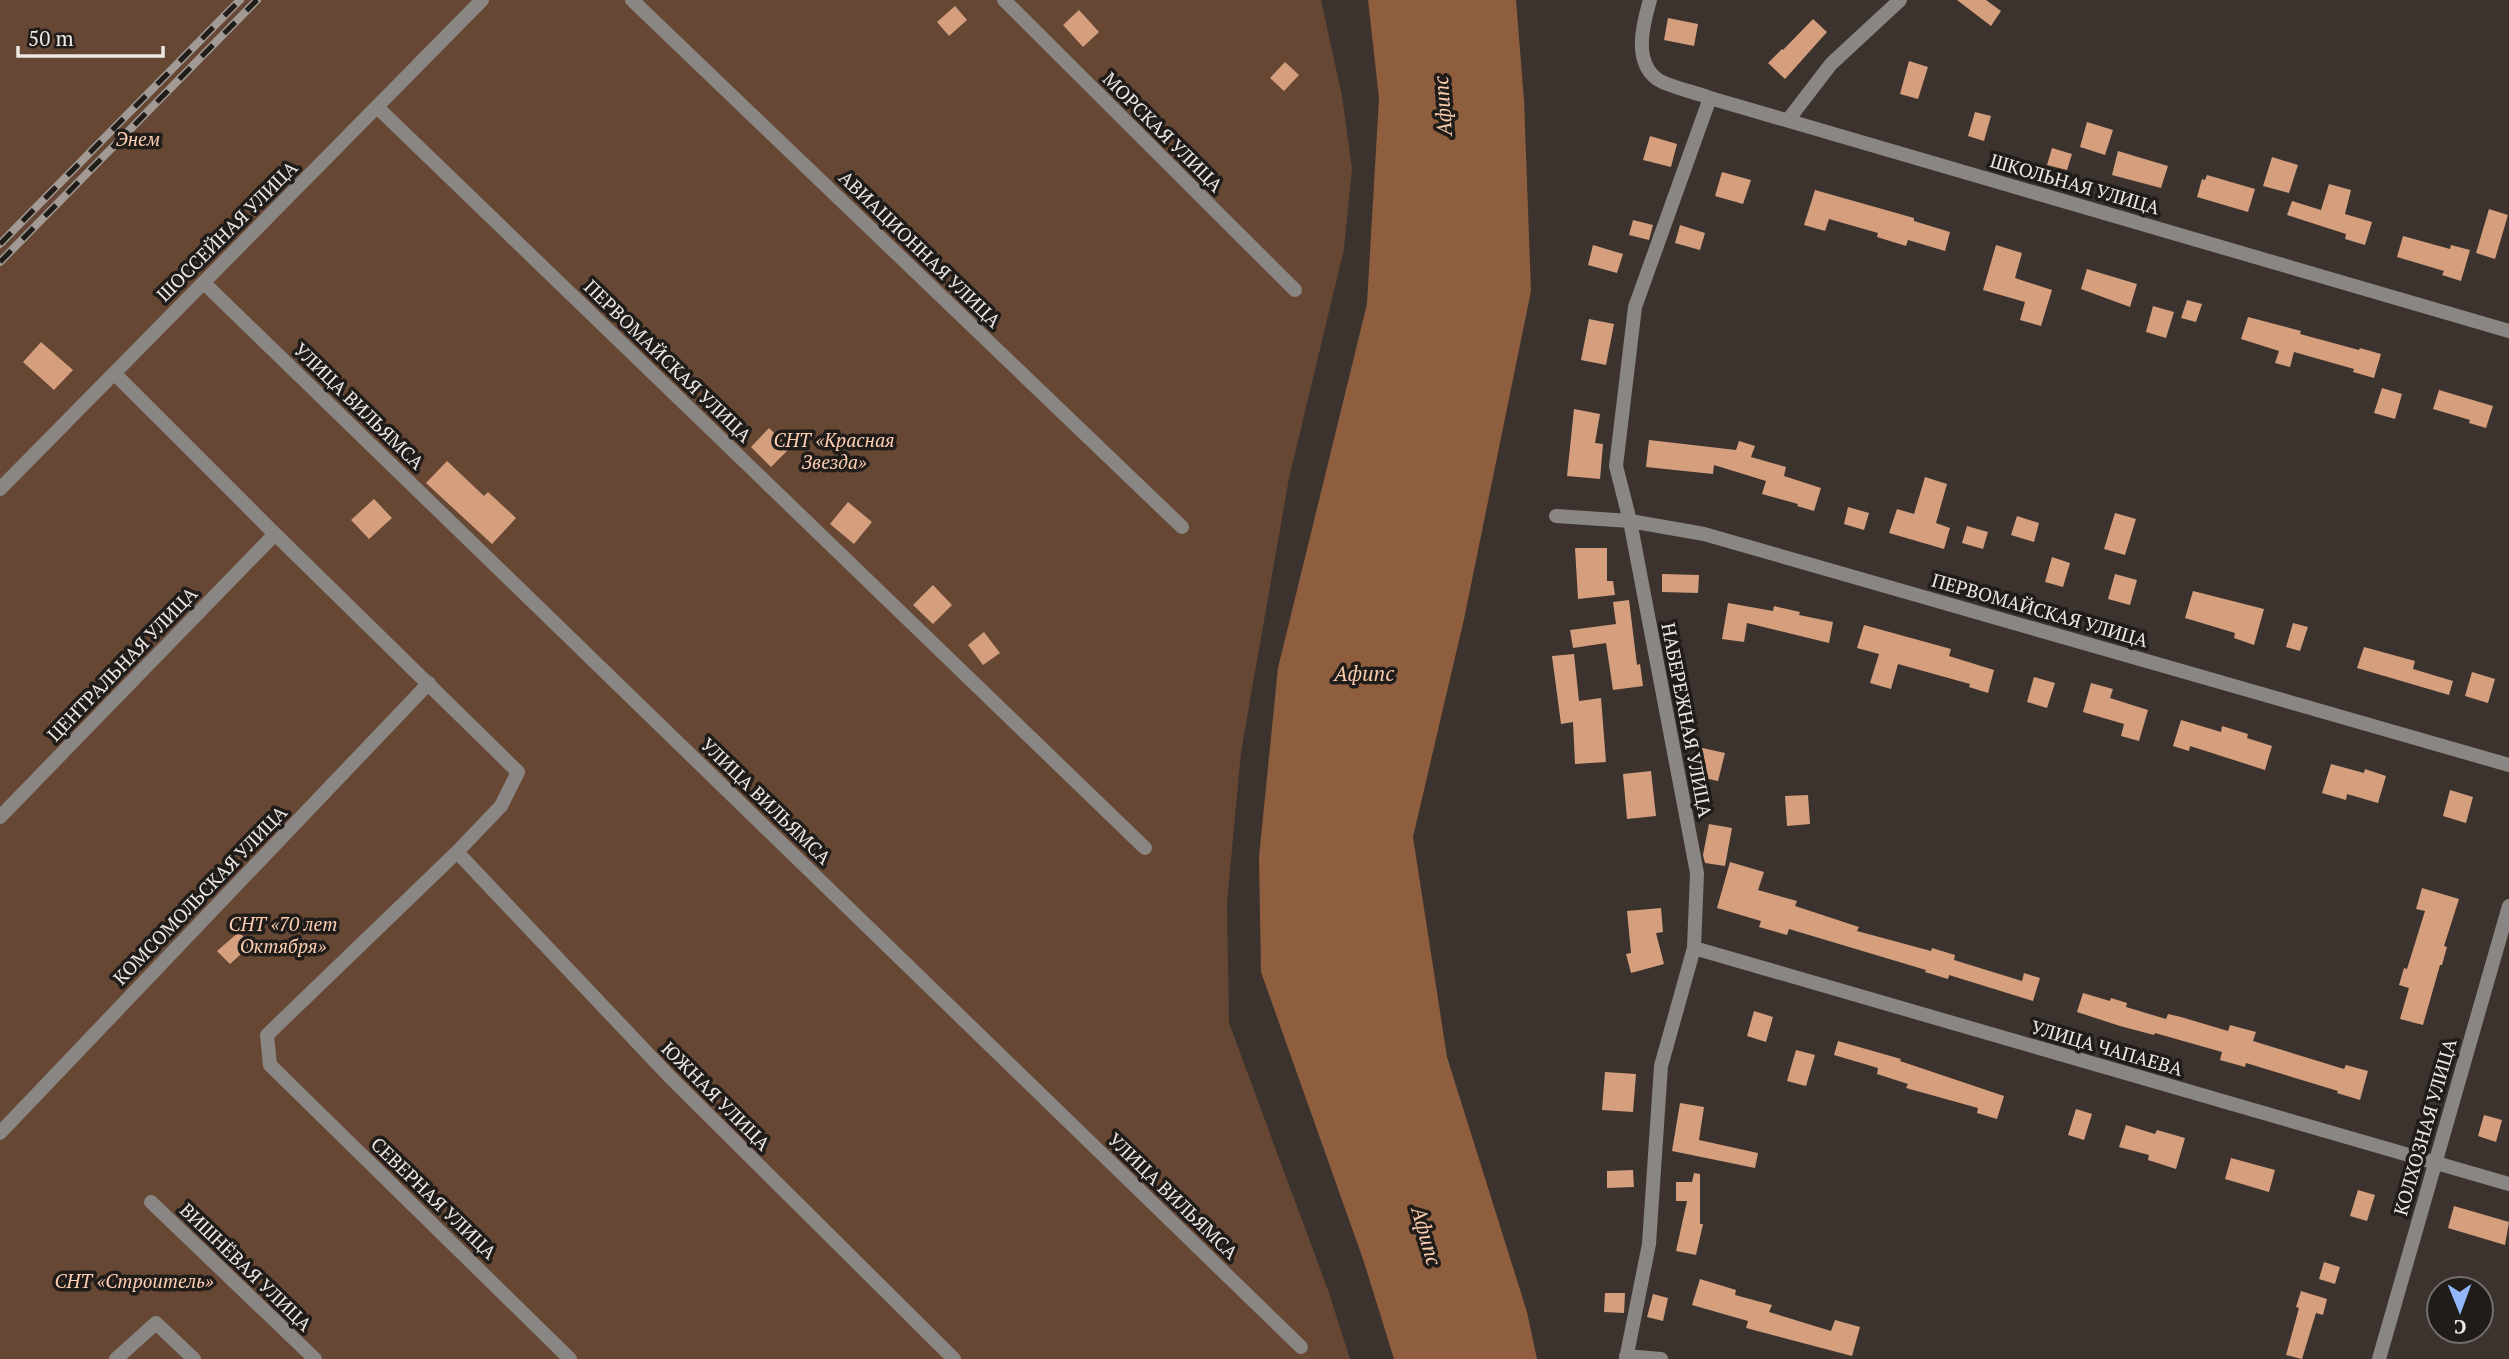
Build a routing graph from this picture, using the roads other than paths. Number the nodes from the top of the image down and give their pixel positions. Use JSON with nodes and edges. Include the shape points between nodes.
{"nodes":[{"id":1,"x":482,"y":0,"type":"edge"},
{"id":2,"x":632,"y":0,"type":"edge"},
{"id":3,"x":1004,"y":0,"type":"edge"},
{"id":4,"x":1650,"y":0,"type":"edge"},
{"id":5,"x":1899,"y":0,"type":"edge"},
{"id":6,"x":1710,"y":98,"type":"junction"},
{"id":7,"x":377,"y":107,"type":"junction"},
{"id":8,"x":1788,"y":120,"type":"junction"},
{"id":9,"x":204,"y":283,"type":"junction"},
{"id":10,"x":1295,"y":290,"type":"dead end"},
{"id":11,"x":2509,"y":331,"type":"edge"},
{"id":12,"x":114,"y":373,"type":"junction"},
{"id":13,"x":0,"y":489,"type":"edge"},
{"id":14,"x":1556,"y":516,"type":"dead end"},
{"id":15,"x":1630,"y":521,"type":"junction"},
{"id":16,"x":1182,"y":527,"type":"dead end"},
{"id":17,"x":273,"y":536,"type":"junction"},
{"id":18,"x":429,"y":683,"type":"junction"},
{"id":19,"x":2509,"y":765,"type":"edge"},
{"id":20,"x":0,"y":817,"type":"edge"},
{"id":21,"x":1145,"y":848,"type":"dead end"},
{"id":22,"x":457,"y":852,"type":"junction"},
{"id":23,"x":2509,"y":906,"type":"edge"},
{"id":24,"x":1693,"y":948,"type":"junction"},
{"id":25,"x":0,"y":1133,"type":"edge"},
{"id":26,"x":2434,"y":1164,"type":"junction"},
{"id":27,"x":2509,"y":1184,"type":"edge"},
{"id":28,"x":151,"y":1202,"type":"dead end"},
{"id":29,"x":1301,"y":1347,"type":"dead end"},
{"id":30,"x":1626,"y":1358,"type":"edge"},
{"id":31,"x":116,"y":1359,"type":"edge"},
{"id":32,"x":194,"y":1359,"type":"edge"},
{"id":33,"x":315,"y":1359,"type":"edge"},
{"id":34,"x":570,"y":1359,"type":"edge"},
{"id":35,"x":954,"y":1359,"type":"edge"},
{"id":36,"x":1661,"y":1359,"type":"edge"},
{"id":37,"x":2379,"y":1359,"type":"edge"}],
"edges":[{"from":1,"to":7,"type":"street","name":"ШОССЕЙНАЯ УЛИЦА"},
{"from":2,"to":16,"type":"street","name":"АВИАЦИОННАЯ УЛИЦА"},
{"from":3,"to":10,"type":"street","name":"МОРСКАЯ УЛИЦА"},
{"from":4,"to":6,"type":"street","name":"ШКОЛЬНАЯ УЛИЦА","via":[[1643,24],[1642,58],[1657,79]]},
{"from":5,"to":8,"type":"street","via":[[1831,64]]},
{"from":6,"to":8,"type":"street","name":"ШКОЛЬНАЯ УЛИЦА"},
{"from":6,"to":15,"type":"street","name":"НАБЕРЕЖНАЯ УЛИЦА","via":[[1635,307],[1616,466]]},
{"from":7,"to":9,"type":"street","name":"ШОССЕЙНАЯ УЛИЦА"},
{"from":7,"to":21,"type":"street","name":"ПЕРВОМАЙСКАЯ УЛИЦА"},
{"from":8,"to":11,"type":"street","name":"ШКОЛЬНАЯ УЛИЦА"},
{"from":9,"to":12,"type":"street","name":"ШОССЕЙНАЯ УЛИЦА"},
{"from":9,"to":29,"type":"street","name":"УЛИЦА ВИЛЬЯМСА"},
{"from":12,"to":13,"type":"street","name":"ШОССЕЙНАЯ УЛИЦА"},
{"from":12,"to":17,"type":"street"},
{"from":14,"to":15,"type":"street","name":"ПЕРВОМАЙСКАЯ УЛИЦА"},
{"from":15,"to":19,"type":"street","name":"ПЕРВОМАЙСКАЯ УЛИЦА","via":[[1704,534]]},
{"from":15,"to":24,"type":"street","name":"НАБЕРЕЖНАЯ УЛИЦА","via":[[1697,873]]},
{"from":17,"to":18,"type":"street"},
{"from":17,"to":20,"type":"street","name":"ЦЕНТРАЛЬНАЯ УЛИЦА"},
{"from":18,"to":22,"type":"street","via":[[518,772],[501,806]]},
{"from":18,"to":25,"type":"street","name":"КОМСОМОЛЬСКАЯ УЛИЦА"},
{"from":22,"to":34,"type":"street","name":"СЕВЕРНАЯ УЛИЦА","via":[[267,1035],[270,1065]]},
{"from":22,"to":35,"type":"street","name":"ЮЖНАЯ УЛИЦА","via":[[669,1076]]},
{"from":23,"to":26,"type":"street","name":"КОЛХОЗНАЯ УЛИЦА"},
{"from":24,"to":26,"type":"street","name":"УЛИЦА ЧАПАЕВА"},
{"from":24,"to":30,"type":"street","name":"НАБЕРЕЖНАЯ УЛИЦА","via":[[1661,1066],[1649,1244]]},
{"from":26,"to":27,"type":"street","name":"УЛИЦА ЧАПАЕВА"},
{"from":26,"to":37,"type":"street","name":"КОЛХОЗНАЯ УЛИЦА"},
{"from":28,"to":33,"type":"street","name":"ВИШНЁВАЯ УЛИЦА"},
{"from":30,"to":36,"type":"street"},
{"from":31,"to":32,"type":"street","via":[[156,1323]]}]}
